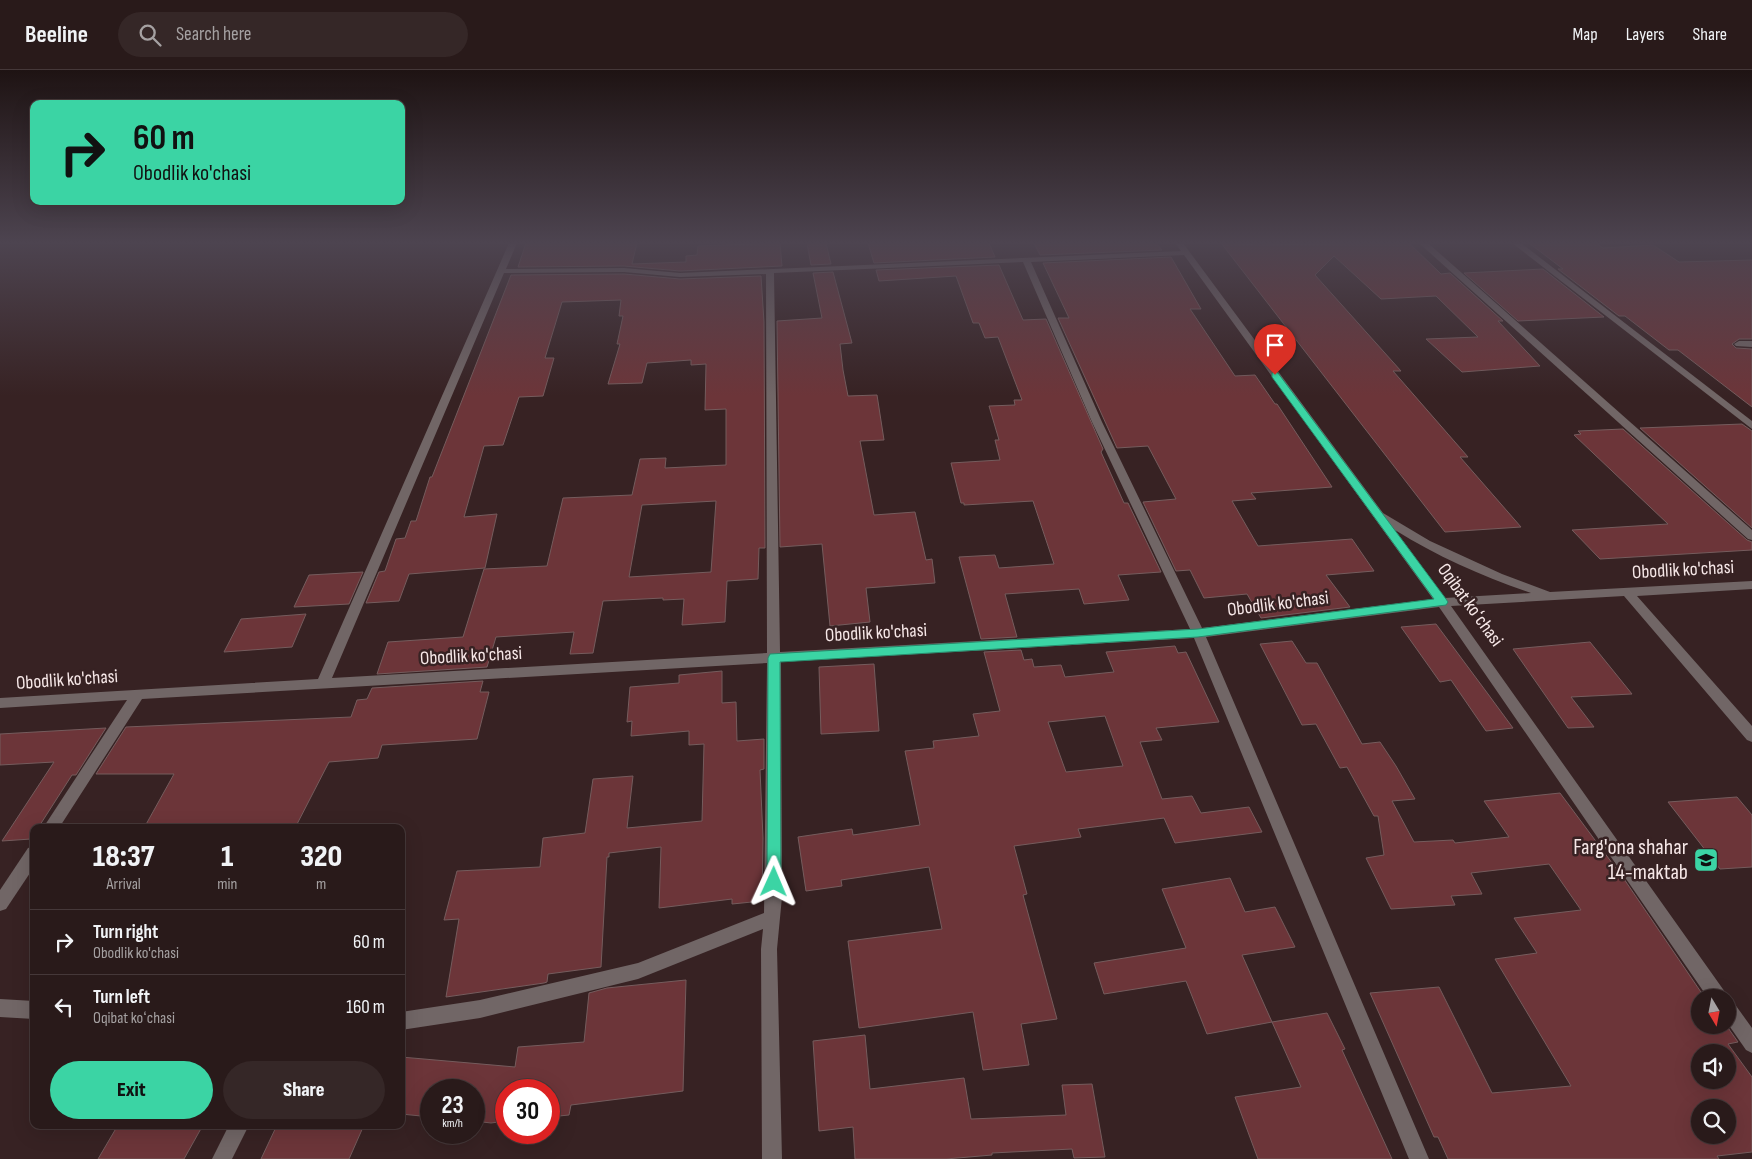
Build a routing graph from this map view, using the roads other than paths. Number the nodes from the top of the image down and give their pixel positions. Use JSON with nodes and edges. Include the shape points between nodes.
{"nodes":[{"id":1,"x":491,"y":294,"type":"edge"},
{"id":2,"x":770,"y":294,"type":"edge"},
{"id":3,"x":1041,"y":294,"type":"edge"},
{"id":4,"x":1216,"y":294,"type":"edge"},
{"id":5,"x":1480,"y":294,"type":"edge"},
{"id":6,"x":1582,"y":294,"type":"edge"},
{"id":7,"x":1739,"y":344,"type":"dead end"},
{"id":8,"x":1752,"y":344,"type":"edge"},
{"id":9,"x":1752,"y":426,"type":"edge"},
{"id":10,"x":1376,"y":512,"type":"junction"},
{"id":11,"x":1752,"y":536,"type":"edge"},
{"id":12,"x":1752,"y":585,"type":"edge"},
{"id":13,"x":1627,"y":592,"type":"junction"},
{"id":14,"x":1552,"y":596,"type":"junction"},
{"id":15,"x":1442,"y":602,"type":"junction"},
{"id":16,"x":1198,"y":633,"type":"junction"},
{"id":17,"x":774,"y":658,"type":"junction"},
{"id":18,"x":323,"y":683,"type":"junction"},
{"id":19,"x":138,"y":694,"type":"junction"},
{"id":20,"x":0,"y":703,"type":"edge"},
{"id":21,"x":1752,"y":736,"type":"edge"},
{"id":22,"x":53,"y":824,"type":"edge"},
{"id":23,"x":30,"y":859,"type":"edge"},
{"id":24,"x":0,"y":904,"type":"edge"},
{"id":25,"x":771,"y":918,"type":"junction"},
{"id":26,"x":1713,"y":989,"type":"edge"},
{"id":27,"x":0,"y":1008,"type":"edge"},
{"id":28,"x":30,"y":1010,"type":"edge"},
{"id":29,"x":405,"y":1020,"type":"edge"},
{"id":30,"x":1736,"y":1021,"type":"edge"},
{"id":31,"x":1752,"y":1044,"type":"edge"},
{"id":32,"x":237,"y":1129,"type":"edge"},
{"id":33,"x":222,"y":1159,"type":"edge"},
{"id":34,"x":772,"y":1159,"type":"edge"},
{"id":35,"x":1419,"y":1159,"type":"edge"}],
"edges":[{"from":1,"to":18,"type":"street"},
{"from":2,"to":17,"type":"street"},
{"from":3,"to":16,"type":"street","via":[[1097,422]]},
{"from":4,"to":10,"type":"street","name":"Oqibat koʻchasi"},
{"from":5,"to":11,"type":"street"},
{"from":6,"to":9,"type":"street"},
{"from":7,"to":8,"type":"street"},
{"from":10,"to":14,"type":"street","via":[[1426,544],[1498,577]]},
{"from":10,"to":15,"type":"street","name":"Oqibat koʻchasi"},
{"from":12,"to":13,"type":"street","name":"Obodlik ko'chasi"},
{"from":13,"to":14,"type":"street","name":"Obodlik ko'chasi"},
{"from":13,"to":21,"type":"street"},
{"from":14,"to":15,"type":"street","name":"Obodlik ko'chasi"},
{"from":15,"to":16,"type":"street","name":"Obodlik ko'chasi"},
{"from":15,"to":26,"type":"street","name":"Oqibat koʻchasi"},
{"from":16,"to":17,"type":"street","name":"Obodlik ko'chasi"},
{"from":16,"to":35,"type":"street"},
{"from":17,"to":18,"type":"street","name":"Obodlik ko'chasi"},
{"from":17,"to":25,"type":"street","via":[[774,897]]},
{"from":18,"to":19,"type":"street","name":"Obodlik ko'chasi"},
{"from":19,"to":20,"type":"street","name":"Obodlik ko'chasi"},
{"from":19,"to":22,"type":"street"},
{"from":23,"to":24,"type":"street"},
{"from":25,"to":29,"type":"street","via":[[638,971],[480,1009]]},
{"from":25,"to":34,"type":"street"},
{"from":27,"to":28,"type":"street"},
{"from":30,"to":31,"type":"street"},
{"from":32,"to":33,"type":"street"}]}
